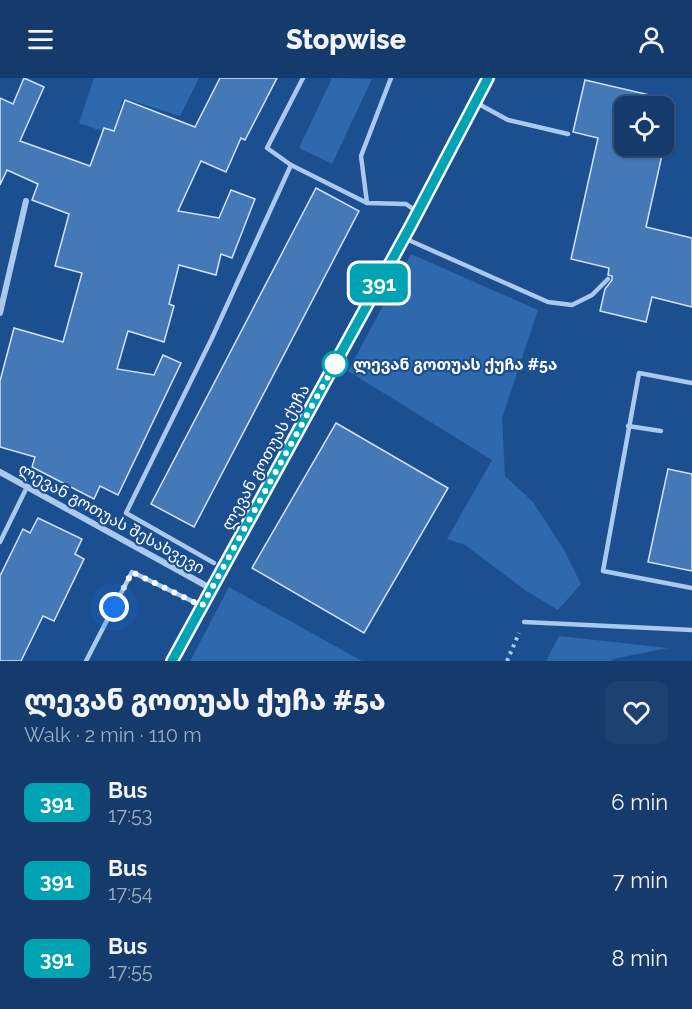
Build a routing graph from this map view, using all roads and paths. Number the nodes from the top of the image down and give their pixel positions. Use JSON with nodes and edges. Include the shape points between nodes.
{"nodes":[{"id":1,"x":303,"y":78,"type":"edge"},
{"id":2,"x":390,"y":78,"type":"edge"},
{"id":3,"x":488,"y":78,"type":"edge"},
{"id":4,"x":475,"y":102,"type":"junction"},
{"id":5,"x":568,"y":134,"type":"dead end"},
{"id":6,"x":291,"y":165,"type":"junction"},
{"id":7,"x":26,"y":201,"type":"dead end"},
{"id":8,"x":367,"y":203,"type":"junction"},
{"id":9,"x":418,"y":212,"type":"junction"},
{"id":10,"x":404,"y":238,"type":"junction"},
{"id":11,"x":608,"y":279,"type":"dead end"},
{"id":12,"x":0,"y":313,"type":"edge"},
{"id":13,"x":692,"y":383,"type":"edge"},
{"id":14,"x":628,"y":426,"type":"junction"},
{"id":15,"x":661,"y":432,"type":"dead end"},
{"id":16,"x":0,"y":472,"type":"edge"},
{"id":17,"x":27,"y":487,"type":"junction"},
{"id":18,"x":0,"y":542,"type":"edge"},
{"id":19,"x":214,"y":563,"type":"dead end"},
{"id":20,"x":692,"y":588,"type":"edge"},
{"id":21,"x":212,"y":589,"type":"junction"},
{"id":22,"x":202,"y":606,"type":"junction"},
{"id":23,"x":524,"y":622,"type":"joint"},
{"id":24,"x":692,"y":630,"type":"edge"},
{"id":25,"x":86,"y":661,"type":"edge"},
{"id":26,"x":172,"y":661,"type":"edge"},
{"id":27,"x":507,"y":661,"type":"edge"}],
"edges":[{"from":1,"to":6,"type":"lane","via":[[267,148]]},
{"from":2,"to":8,"type":"lane","via":[[361,156]]},
{"from":3,"to":4,"type":"street","name":"ლევან გოთუას ქუჩა"},
{"from":4,"to":5,"type":"lane","via":[[508,120]]},
{"from":4,"to":9,"type":"street","name":"ლევან გოთუას ქუჩა"},
{"from":6,"to":8,"type":"lane"},
{"from":6,"to":19,"type":"lane","via":[[126,513]]},
{"from":7,"to":12,"type":"street"},
{"from":8,"to":9,"type":"lane","via":[[406,204]]},
{"from":9,"to":10,"type":"street","name":"ლევან გოთუას ქუჩა"},
{"from":10,"to":11,"type":"lane","via":[[548,302],[572,306],[592,295]]},
{"from":10,"to":21,"type":"street","name":"ლევან გოთუას ქუჩა"},
{"from":13,"to":14,"type":"lane","via":[[639,373]]},
{"from":14,"to":15,"type":"lane"},
{"from":14,"to":20,"type":"lane","via":[[603,571]]},
{"from":16,"to":17,"type":"street","name":"ლევან გოთუას შესახვევი"},
{"from":17,"to":18,"type":"lane"},
{"from":17,"to":21,"type":"street","name":"ლევან გოთუას შესახვევი"},
{"from":21,"to":22,"type":"street","name":"ლევან გოთუას ქუჩა"},
{"from":22,"to":25,"type":"lane","via":[[132,572]]},
{"from":22,"to":26,"type":"street","name":"ლევან გოთუას ქუჩა"},
{"from":23,"to":24,"type":"lane"},
{"from":23,"to":27,"type":"path"}]}
